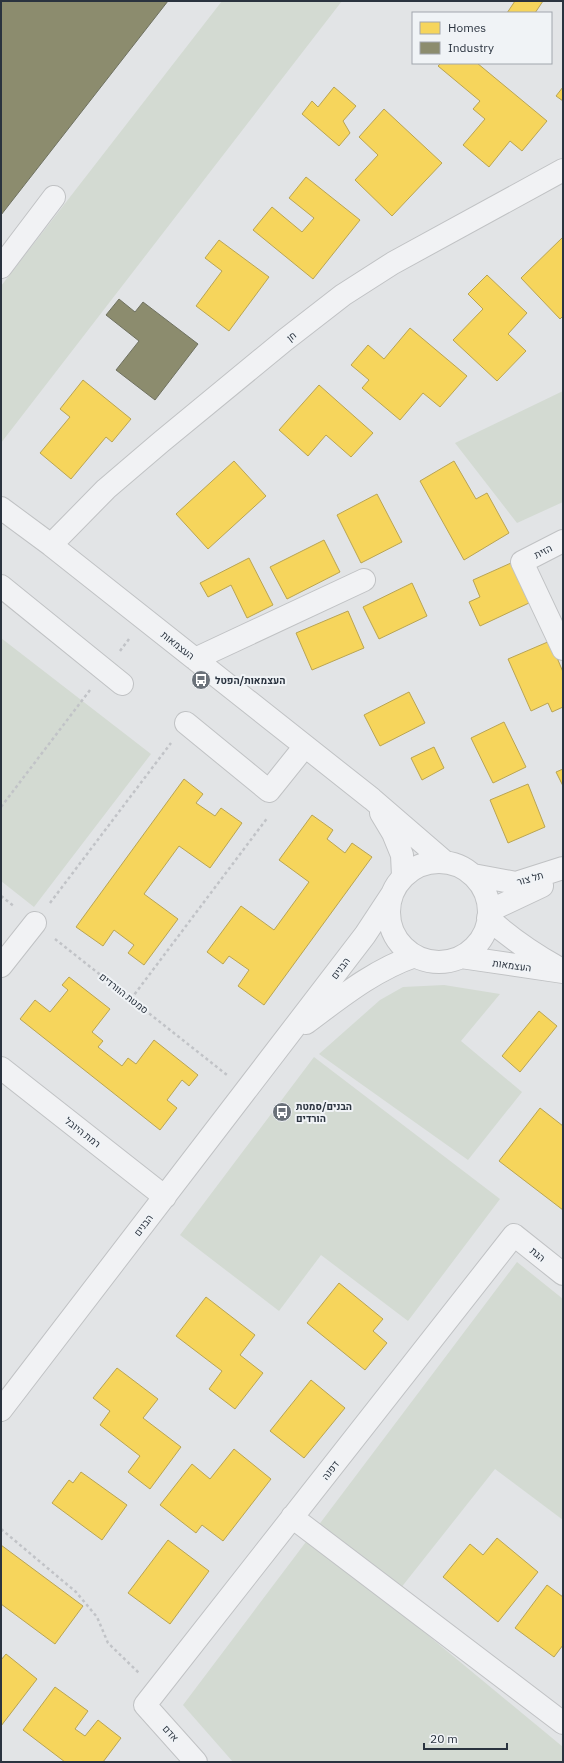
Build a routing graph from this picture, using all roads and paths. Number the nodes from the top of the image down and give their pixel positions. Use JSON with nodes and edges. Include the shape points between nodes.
{"nodes":[{"id":1,"x":563,"y":170,"type":"edge"},
{"id":2,"x":54,"y":197,"type":"dead end"},
{"id":3,"x":1,"y":267,"type":"edge"},
{"id":4,"x":1,"y":508,"type":"edge"},
{"id":5,"x":563,"y":541,"type":"edge"},
{"id":6,"x":51,"y":545,"type":"junction"},
{"id":7,"x":364,"y":580,"type":"dead end"},
{"id":8,"x":1,"y":586,"type":"edge"},
{"id":9,"x":144,"y":619,"type":"junction"},
{"id":10,"x":563,"y":649,"type":"edge"},
{"id":11,"x":195,"y":659,"type":"junction"},
{"id":12,"x":105,"y":670,"type":"junction"},
{"id":13,"x":122,"y":684,"type":"dead end"},
{"id":14,"x":186,"y":723,"type":"joint"},
{"id":15,"x":305,"y":746,"type":"junction"},
{"id":16,"x":372,"y":798,"type":"junction"},
{"id":17,"x":1,"y":807,"type":"edge"},
{"id":18,"x":273,"y":811,"type":"dead end"},
{"id":19,"x":445,"y":862,"type":"junction"},
{"id":20,"x":563,"y":868,"type":"edge"},
{"id":21,"x":474,"y":875,"type":"junction"},
{"id":22,"x":563,"y":876,"type":"edge"},
{"id":23,"x":398,"y":885,"type":"junction"},
{"id":24,"x":1,"y":896,"type":"edge"},
{"id":25,"x":489,"y":915,"type":"junction"},
{"id":26,"x":35,"y":923,"type":"junction"},
{"id":27,"x":415,"y":956,"type":"junction"},
{"id":28,"x":461,"y":957,"type":"junction"},
{"id":29,"x":1,"y":966,"type":"edge"},
{"id":30,"x":563,"y":972,"type":"edge"},
{"id":31,"x":131,"y":999,"type":"junction"},
{"id":32,"x":284,"y":1040,"type":"junction"},
{"id":33,"x":1,"y":1068,"type":"edge"},
{"id":34,"x":246,"y":1090,"type":"junction"},
{"id":35,"x":165,"y":1197,"type":"junction"},
{"id":36,"x":514,"y":1235,"type":"joint"},
{"id":37,"x":563,"y":1274,"type":"edge"},
{"id":38,"x":1,"y":1410,"type":"edge"},
{"id":39,"x":292,"y":1517,"type":"junction"},
{"id":40,"x":1,"y":1529,"type":"edge"},
{"id":41,"x":151,"y":1698,"type":"junction"},
{"id":42,"x":563,"y":1723,"type":"edge"},
{"id":43,"x":196,"y":1762,"type":"edge"}],
"edges":[{"from":1,"to":6,"type":"street","name":"חן","via":[[393,263],[343,295],[106,489]]},
{"from":2,"to":3,"type":"street"},
{"from":4,"to":6,"type":"street","name":"העצמאות"},
{"from":5,"to":10,"type":"street","name":"הזית","via":[[522,562]]},
{"from":6,"to":9,"type":"street","name":"העצמאות"},
{"from":7,"to":11,"type":"street"},
{"from":8,"to":12,"type":"street"},
{"from":9,"to":11,"type":"street","name":"העצמאות"},
{"from":9,"to":12,"type":"path"},
{"from":11,"to":15,"type":"street","name":"העצמאות"},
{"from":12,"to":13,"type":"street"},
{"from":12,"to":17,"type":"path"},
{"from":14,"to":15,"type":"street","via":[[269,791]]},
{"from":14,"to":26,"type":"path"},
{"from":15,"to":16,"type":"street","name":"העצמאות"},
{"from":16,"to":19,"type":"street","name":"העצמאות"},
{"from":16,"to":23,"type":"street","name":"העצמאות","via":[[393,833],[402,855]]},
{"from":18,"to":31,"type":"path"},
{"from":19,"to":21,"type":"street","via":[[460,866]]},
{"from":19,"to":23,"type":"street","via":[[429,862],[414,868]]},
{"from":20,"to":21,"type":"street","name":"תל צור","via":[[516,883]]},
{"from":21,"to":25,"type":"street","via":[[488,899]]},
{"from":22,"to":25,"type":"street","name":"תל צור"},
{"from":23,"to":27,"type":"street","via":[[389,914],[393,931],[402,946]]},
{"from":23,"to":32,"type":"street","name":"הבנים","via":[[365,935]]},
{"from":24,"to":26,"type":"path","name":"סמטת הוורדים"},
{"from":25,"to":28,"type":"street","via":[[482,939]]},
{"from":25,"to":30,"type":"street","name":"העצמאות","via":[[502,931]]},
{"from":26,"to":29,"type":"street"},
{"from":26,"to":31,"type":"path","name":"סמטת הוורדים"},
{"from":27,"to":28,"type":"street","via":[[430,962],[446,962]]},
{"from":27,"to":32,"type":"street","name":"הבנים","via":[[395,963],[374,975]]},
{"from":28,"to":30,"type":"street","name":"העצמאות"},
{"from":31,"to":34,"type":"path","name":"סמטת הוורדים"},
{"from":32,"to":34,"type":"street","name":"הבנים"},
{"from":33,"to":35,"type":"street","name":"רמת היובל"},
{"from":34,"to":35,"type":"street","name":"הבנים"},
{"from":35,"to":38,"type":"street","name":"הבנים"},
{"from":36,"to":37,"type":"street","name":"הגת"},
{"from":36,"to":39,"type":"street","name":"דפנה"},
{"from":39,"to":41,"type":"street","name":"דפנה"},
{"from":39,"to":42,"type":"street"},
{"from":40,"to":41,"type":"path","via":[[76,1592],[97,1617],[108,1642]]},
{"from":41,"to":43,"type":"street","name":"אדם"}]}
